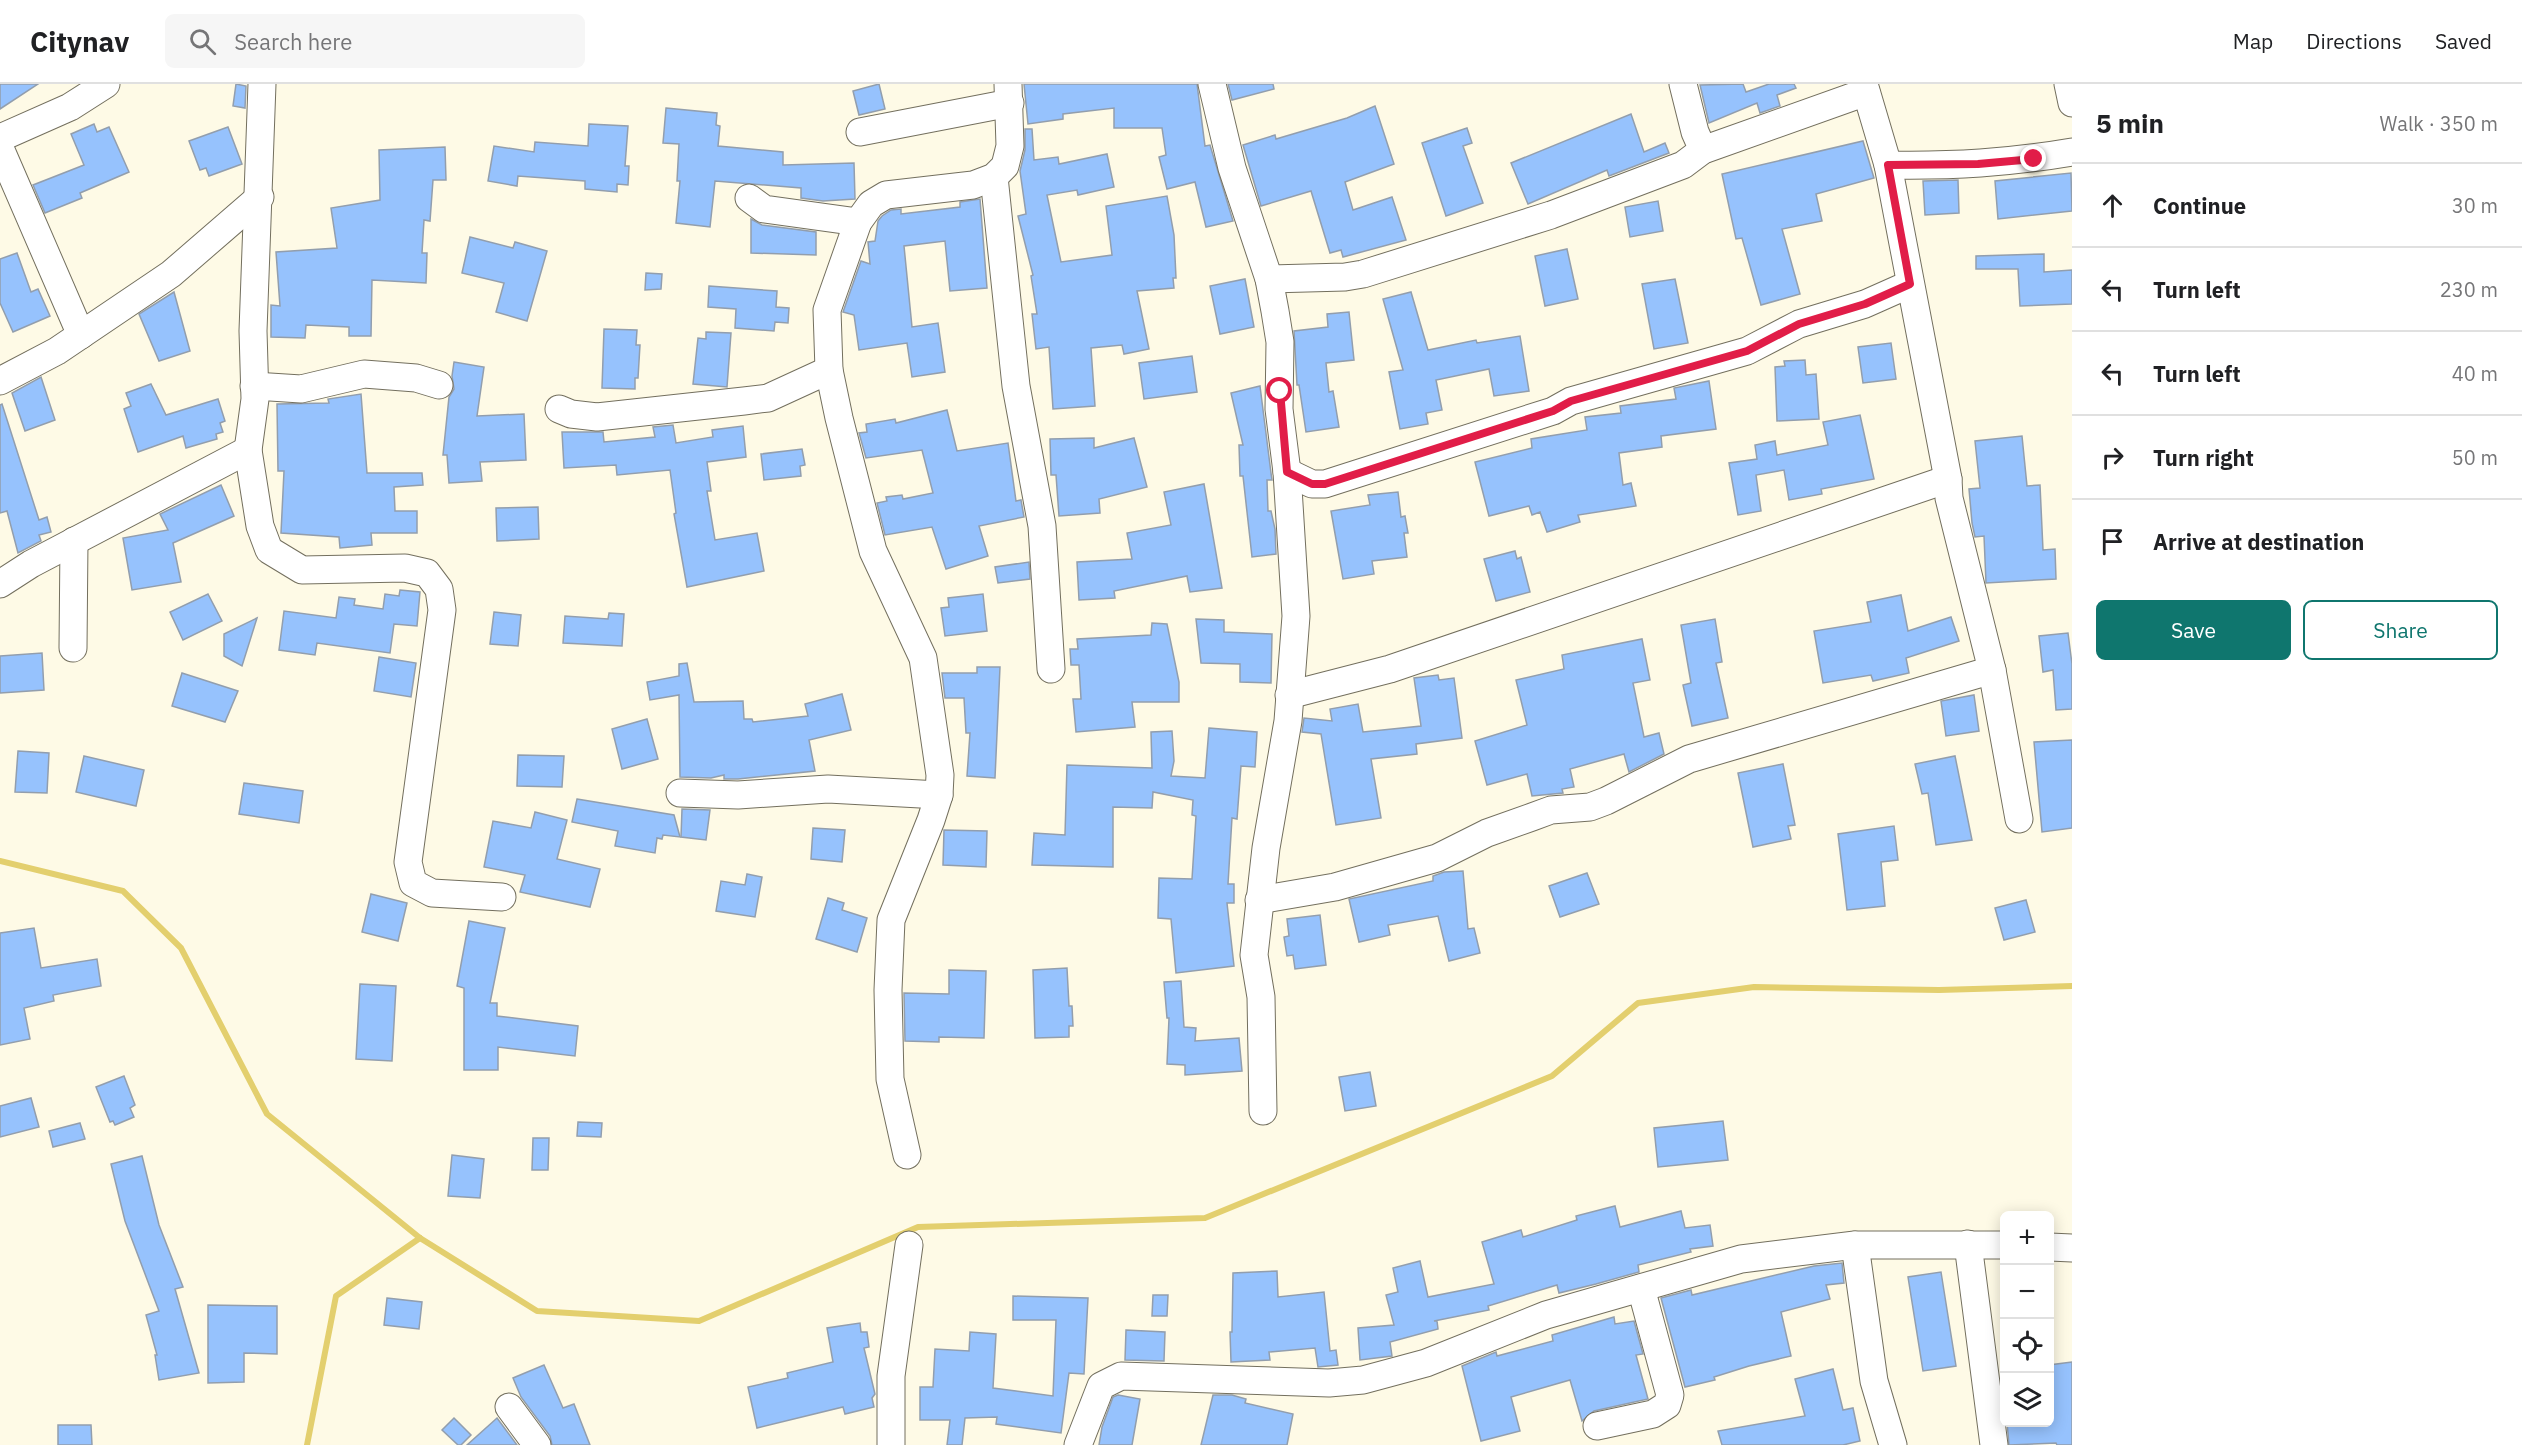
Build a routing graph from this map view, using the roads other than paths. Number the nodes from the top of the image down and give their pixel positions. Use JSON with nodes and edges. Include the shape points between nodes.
{"nodes":[{"id":1,"x":106,"y":84,"type":"edge"},
{"id":2,"x":262,"y":84,"type":"edge"},
{"id":3,"x":1212,"y":84,"type":"edge"},
{"id":4,"x":1683,"y":84,"type":"edge"},
{"id":5,"x":2068,"y":84,"type":"edge"},
{"id":6,"x":1865,"y":88,"type":"edge"},
{"id":7,"x":1009,"y":94,"type":"edge"},
{"id":8,"x":2072,"y":103,"type":"edge"},
{"id":9,"x":860,"y":132,"type":"dead end"},
{"id":10,"x":0,"y":138,"type":"edge"},
{"id":11,"x":0,"y":148,"type":"edge"},
{"id":12,"x":1703,"y":150,"type":"junction"},
{"id":13,"x":2072,"y":152,"type":"edge"},
{"id":14,"x":1888,"y":165,"type":"junction"},
{"id":15,"x":994,"y":177,"type":"junction"},
{"id":16,"x":260,"y":197,"type":"junction"},
{"id":17,"x":748,"y":198,"type":"dead end"},
{"id":18,"x":858,"y":222,"type":"junction"},
{"id":19,"x":1269,"y":279,"type":"junction"},
{"id":20,"x":1910,"y":284,"type":"junction"},
{"id":21,"x":81,"y":335,"type":"junction"},
{"id":22,"x":829,"y":370,"type":"junction"},
{"id":23,"x":0,"y":381,"type":"edge"},
{"id":24,"x":255,"y":386,"type":"junction"},
{"id":25,"x":440,"y":386,"type":"dead end"},
{"id":26,"x":559,"y":409,"type":"dead end"},
{"id":27,"x":248,"y":450,"type":"junction"},
{"id":28,"x":1287,"y":472,"type":"junction"},
{"id":29,"x":1948,"y":479,"type":"junction"},
{"id":30,"x":74,"y":542,"type":"junction"},
{"id":31,"x":0,"y":584,"type":"edge"},
{"id":32,"x":73,"y":648,"type":"dead end"},
{"id":33,"x":1051,"y":669,"type":"dead end"},
{"id":34,"x":1992,"y":670,"type":"junction"},
{"id":35,"x":1289,"y":695,"type":"junction"},
{"id":36,"x":680,"y":793,"type":"dead end"},
{"id":37,"x":939,"y":795,"type":"junction"},
{"id":38,"x":2019,"y":819,"type":"dead end"},
{"id":39,"x":502,"y":897,"type":"dead end"},
{"id":40,"x":1259,"y":900,"type":"junction"},
{"id":41,"x":1263,"y":1111,"type":"dead end"},
{"id":42,"x":908,"y":1155,"type":"dead end"},
{"id":43,"x":1968,"y":1244,"type":"junction"},
{"id":44,"x":909,"y":1245,"type":"dead end"},
{"id":45,"x":1855,"y":1245,"type":"junction"},
{"id":46,"x":2000,"y":1245,"type":"edge"},
{"id":47,"x":2054,"y":1247,"type":"edge"},
{"id":48,"x":2072,"y":1248,"type":"edge"},
{"id":49,"x":1641,"y":1288,"type":"junction"},
{"id":50,"x":509,"y":1407,"type":"dead end"},
{"id":51,"x":1597,"y":1426,"type":"dead end"},
{"id":52,"x":537,"y":1445,"type":"edge"},
{"id":53,"x":891,"y":1445,"type":"edge"},
{"id":54,"x":1078,"y":1445,"type":"edge"},
{"id":55,"x":1893,"y":1445,"type":"edge"},
{"id":56,"x":1994,"y":1445,"type":"edge"}],
"edges":[{"from":1,"to":10,"type":"street","via":[[70,107]]},
{"from":2,"to":16,"type":"street"},
{"from":3,"to":19,"type":"street","via":[[1232,168]]},
{"from":4,"to":12,"type":"street"},
{"from":5,"to":8,"type":"street"},
{"from":6,"to":12,"type":"street"},
{"from":6,"to":14,"type":"street"},
{"from":7,"to":9,"type":"street"},
{"from":7,"to":15,"type":"street","via":[[1010,146],[1005,166]]},
{"from":11,"to":21,"type":"street"},
{"from":12,"to":19,"type":"street","via":[[1683,165],[1551,215],[1363,274],[1345,278]]},
{"from":13,"to":14,"type":"street","via":[[1978,164]]},
{"from":14,"to":20,"type":"street"},
{"from":15,"to":18,"type":"street","via":[[973,184],[886,195],[871,204]]},
{"from":15,"to":33,"type":"street","via":[[1016,386],[1042,526]]},
{"from":16,"to":21,"type":"street","via":[[171,274]]},
{"from":16,"to":24,"type":"street","via":[[253,331]]},
{"from":17,"to":18,"type":"street","via":[[764,209]]},
{"from":18,"to":22,"type":"street","via":[[827,310]]},
{"from":19,"to":28,"type":"street","via":[[1280,342],[1280,409]]},
{"from":20,"to":28,"type":"street","via":[[1865,304],[1799,324],[1747,351],[1571,401],[1553,411],[1325,484],[1312,484]]},
{"from":20,"to":29,"type":"street"},
{"from":21,"to":23,"type":"street"},
{"from":22,"to":26,"type":"street","via":[[768,398],[597,417]]},
{"from":22,"to":37,"type":"street","via":[[873,551],[923,658],[940,775]]},
{"from":24,"to":25,"type":"street","via":[[301,388],[364,374],[416,378]]},
{"from":24,"to":27,"type":"street"},
{"from":27,"to":30,"type":"street"},
{"from":27,"to":39,"type":"street","via":[[260,526],[269,550],[302,570],[405,568],[427,573],[439,589],[442,610],[408,862],[413,883],[432,893]]},
{"from":28,"to":35,"type":"street","via":[[1296,616]]},
{"from":29,"to":34,"type":"street","via":[[1949,498]]},
{"from":29,"to":35,"type":"street","via":[[1390,669]]},
{"from":30,"to":31,"type":"street"},
{"from":30,"to":32,"type":"street"},
{"from":34,"to":38,"type":"street"},
{"from":34,"to":40,"type":"street","via":[[1689,759],[1606,801],[1590,807],[1551,810],[1487,833],[1437,858],[1335,887]]},
{"from":35,"to":40,"type":"street"},
{"from":36,"to":37,"type":"street","via":[[738,795],[828,789]]},
{"from":37,"to":42,"type":"street","via":[[891,920],[890,1079]]},
{"from":40,"to":41,"type":"street","via":[[1254,955],[1261,997]]},
{"from":43,"to":45,"type":"street"},
{"from":43,"to":46,"type":"street"},
{"from":43,"to":56,"type":"street"},
{"from":44,"to":53,"type":"street","via":[[891,1376]]},
{"from":45,"to":49,"type":"street","via":[[1741,1259]]},
{"from":45,"to":55,"type":"street","via":[[1874,1381]]},
{"from":47,"to":48,"type":"street"},
{"from":49,"to":51,"type":"street","via":[[1670,1395],[1667,1406],[1653,1414]]},
{"from":49,"to":54,"type":"street","via":[[1546,1315],[1426,1363],[1363,1380],[1120,1376],[1101,1386]]},
{"from":50,"to":52,"type":"street"}]}
